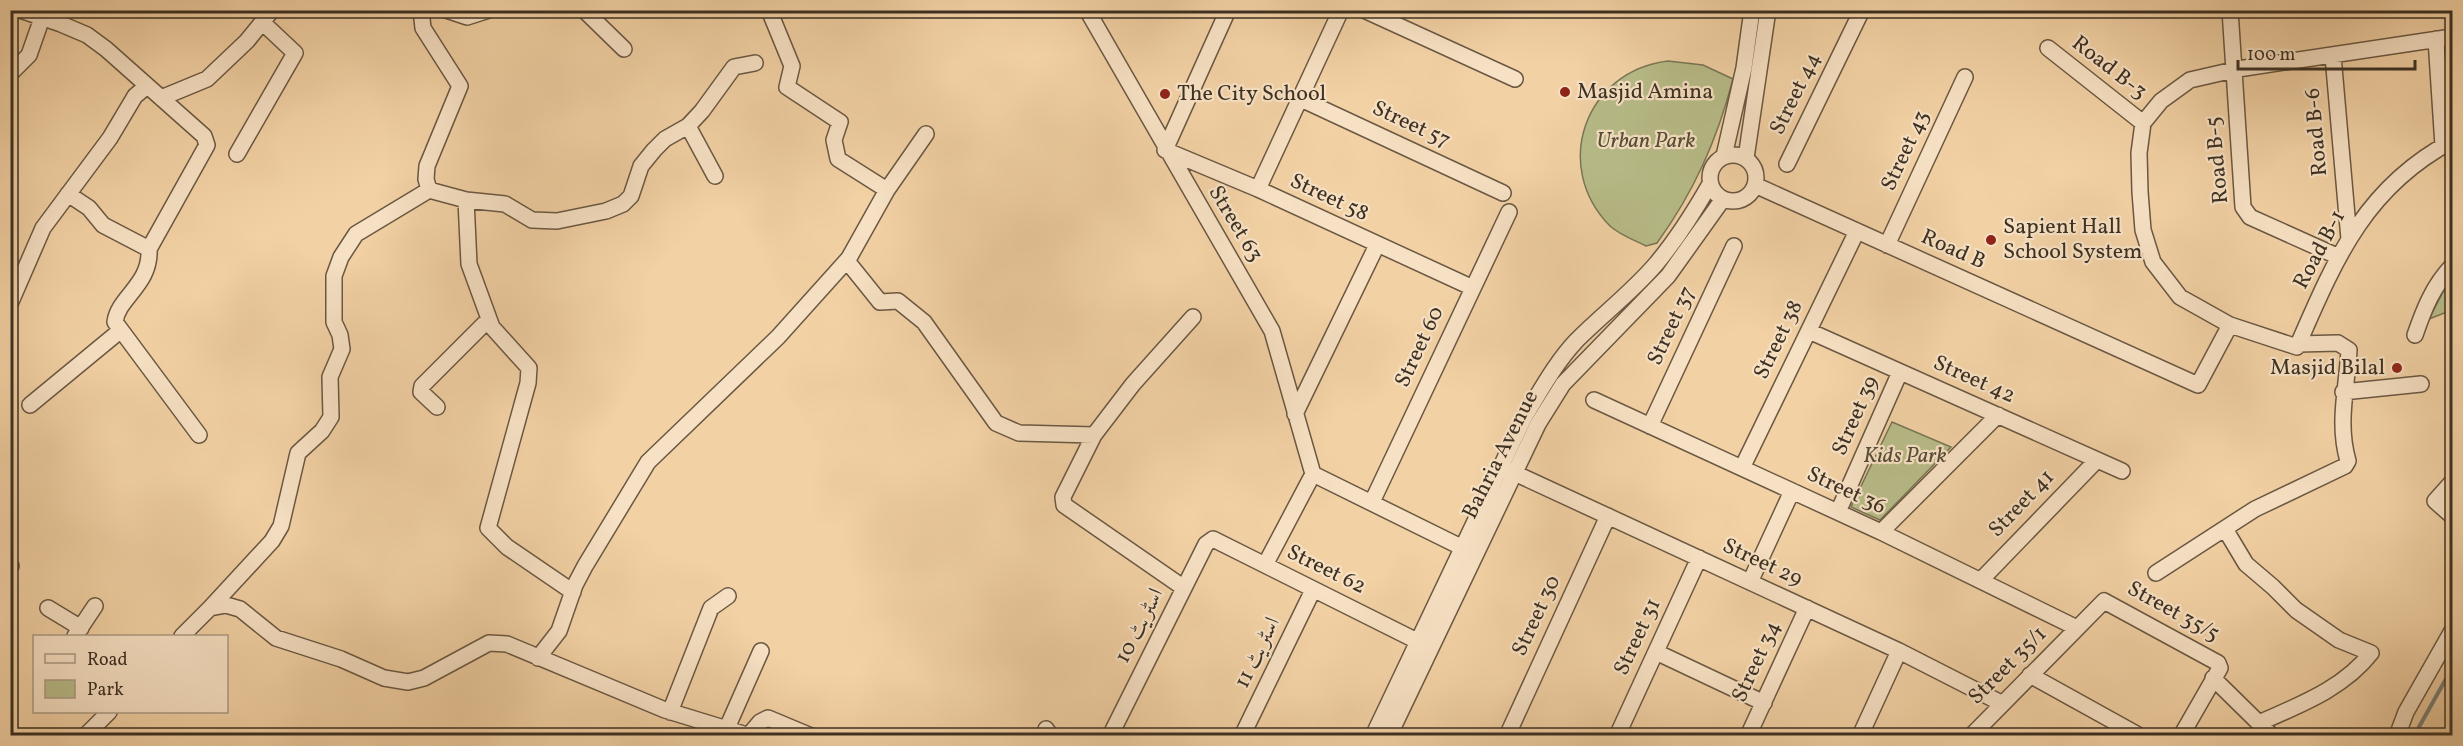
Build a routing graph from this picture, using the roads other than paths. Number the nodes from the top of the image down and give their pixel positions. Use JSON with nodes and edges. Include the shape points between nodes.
{"nodes":[{"id":1,"x":20,"y":10,"type":"edge"},
{"id":2,"x":421,"y":10,"type":"edge"},
{"id":3,"x":446,"y":10,"type":"edge"},
{"id":4,"x":489,"y":10,"type":"edge"},
{"id":5,"x":584,"y":10,"type":"edge"},
{"id":6,"x":769,"y":10,"type":"edge"},
{"id":7,"x":1087,"y":10,"type":"edge"},
{"id":8,"x":1228,"y":10,"type":"edge"},
{"id":9,"x":1341,"y":10,"type":"edge"},
{"id":10,"x":1364,"y":10,"type":"edge"},
{"id":11,"x":1752,"y":10,"type":"edge"},
{"id":12,"x":1768,"y":10,"type":"edge"},
{"id":13,"x":1862,"y":10,"type":"edge"},
{"id":14,"x":2230,"y":10,"type":"edge"},
{"id":15,"x":267,"y":16,"type":"edge"},
{"id":16,"x":42,"y":18,"type":"junction"},
{"id":17,"x":2452,"y":37,"type":"edge"},
{"id":18,"x":2436,"y":39,"type":"junction"},
{"id":19,"x":2048,"y":48,"type":"dead end"},
{"id":20,"x":624,"y":49,"type":"dead end"},
{"id":21,"x":2332,"y":56,"type":"junction"},
{"id":22,"x":755,"y":63,"type":"dead end"},
{"id":23,"x":2236,"y":70,"type":"junction"},
{"id":24,"x":13,"y":71,"type":"dead end"},
{"id":25,"x":1965,"y":77,"type":"dead end"},
{"id":26,"x":1515,"y":79,"type":"dead end"},
{"id":27,"x":147,"y":86,"type":"junction"},
{"id":28,"x":161,"y":98,"type":"junction"},
{"id":29,"x":1301,"y":99,"type":"junction"},
{"id":30,"x":2143,"y":123,"type":"junction"},
{"id":31,"x":688,"y":126,"type":"junction"},
{"id":32,"x":926,"y":134,"type":"dead end"},
{"id":33,"x":2448,"y":143,"type":"edge"},
{"id":34,"x":1165,"y":150,"type":"junction"},
{"id":35,"x":237,"y":154,"type":"dead end"},
{"id":36,"x":1724,"y":156,"type":"junction"},
{"id":37,"x":1746,"y":158,"type":"junction"},
{"id":38,"x":1787,"y":164,"type":"dead end"},
{"id":39,"x":715,"y":176,"type":"dead end"},
{"id":40,"x":1710,"y":184,"type":"junction"},
{"id":41,"x":1755,"y":186,"type":"junction"},
{"id":42,"x":1258,"y":189,"type":"junction"},
{"id":43,"x":429,"y":190,"type":"junction"},
{"id":44,"x":887,"y":190,"type":"junction"},
{"id":45,"x":1503,"y":193,"type":"dead end"},
{"id":46,"x":68,"y":194,"type":"junction"},
{"id":47,"x":1723,"y":199,"type":"junction"},
{"id":48,"x":466,"y":200,"type":"junction"},
{"id":49,"x":1509,"y":212,"type":"dead end"},
{"id":50,"x":1857,"y":231,"type":"junction"},
{"id":51,"x":2349,"y":238,"type":"junction"},
{"id":52,"x":1377,"y":245,"type":"junction"},
{"id":53,"x":1887,"y":245,"type":"junction"},
{"id":54,"x":1734,"y":246,"type":"dead end"},
{"id":55,"x":149,"y":249,"type":"junction"},
{"id":56,"x":2339,"y":257,"type":"junction"},
{"id":57,"x":847,"y":261,"type":"junction"},
{"id":58,"x":2452,"y":266,"type":"edge"},
{"id":59,"x":1473,"y":288,"type":"junction"},
{"id":60,"x":10,"y":304,"type":"edge"},
{"id":61,"x":1193,"y":317,"type":"dead end"},
{"id":62,"x":489,"y":319,"type":"junction"},
{"id":63,"x":2230,"y":325,"type":"junction"},
{"id":64,"x":121,"y":330,"type":"junction"},
{"id":65,"x":1809,"y":331,"type":"junction"},
{"id":66,"x":2415,"y":335,"type":"dead end"},
{"id":67,"x":2297,"y":345,"type":"junction"},
{"id":68,"x":1900,"y":372,"type":"junction"},
{"id":69,"x":2421,"y":384,"type":"dead end"},
{"id":70,"x":2343,"y":392,"type":"junction"},
{"id":71,"x":1594,"y":400,"type":"dead end"},
{"id":72,"x":30,"y":405,"type":"dead end"},
{"id":73,"x":437,"y":407,"type":"dead end"},
{"id":74,"x":1295,"y":414,"type":"junction"},
{"id":75,"x":1998,"y":415,"type":"junction"},
{"id":76,"x":1650,"y":426,"type":"junction"},
{"id":77,"x":199,"y":435,"type":"dead end"},
{"id":78,"x":1094,"y":435,"type":"junction"},
{"id":79,"x":2097,"y":460,"type":"junction"},
{"id":80,"x":1742,"y":468,"type":"junction"},
{"id":81,"x":1509,"y":470,"type":"junction"},
{"id":82,"x":2122,"y":471,"type":"dead end"},
{"id":83,"x":1313,"y":474,"type":"junction"},
{"id":84,"x":2452,"y":482,"type":"edge"},
{"id":85,"x":1792,"y":491,"type":"junction"},
{"id":86,"x":1372,"y":502,"type":"junction"},
{"id":87,"x":1838,"y":512,"type":"junction"},
{"id":88,"x":1608,"y":516,"type":"junction"},
{"id":89,"x":2452,"y":516,"type":"edge"},
{"id":90,"x":2225,"y":529,"type":"junction"},
{"id":91,"x":1881,"y":531,"type":"junction"},
{"id":92,"x":1213,"y":539,"type":"joint"},
{"id":93,"x":1463,"y":549,"type":"junction"},
{"id":94,"x":1699,"y":558,"type":"junction"},
{"id":95,"x":1265,"y":565,"type":"junction"},
{"id":96,"x":2156,"y":573,"type":"dead end"},
{"id":97,"x":1981,"y":580,"type":"junction"},
{"id":98,"x":1750,"y":582,"type":"junction"},
{"id":99,"x":1184,"y":588,"type":"junction"},
{"id":100,"x":1313,"y":590,"type":"junction"},
{"id":101,"x":573,"y":592,"type":"junction"},
{"id":102,"x":728,"y":596,"type":"dead end"},
{"id":103,"x":95,"y":606,"type":"dead end"},
{"id":104,"x":48,"y":608,"type":"dead end"},
{"id":105,"x":210,"y":608,"type":"junction"},
{"id":106,"x":1807,"y":608,"type":"junction"},
{"id":107,"x":2077,"y":628,"type":"junction"},
{"id":108,"x":2452,"y":631,"type":"edge"},
{"id":109,"x":78,"y":632,"type":"edge"},
{"id":110,"x":183,"y":635,"type":"edge"},
{"id":111,"x":1419,"y":642,"type":"junction"},
{"id":112,"x":761,"y":651,"type":"dead end"},
{"id":113,"x":1899,"y":651,"type":"junction"},
{"id":114,"x":1656,"y":652,"type":"junction"},
{"id":115,"x":538,"y":658,"type":"junction"},
{"id":116,"x":2216,"y":673,"type":"junction"},
{"id":117,"x":2030,"y":675,"type":"junction"},
{"id":118,"x":1764,"y":702,"type":"junction"},
{"id":119,"x":2001,"y":703,"type":"junction"},
{"id":120,"x":670,"y":712,"type":"junction"},
{"id":121,"x":107,"y":713,"type":"edge"},
{"id":122,"x":2259,"y":723,"type":"junction"},
{"id":123,"x":727,"y":728,"type":"junction"},
{"id":124,"x":85,"y":735,"type":"edge"},
{"id":125,"x":749,"y":735,"type":"edge"},
{"id":126,"x":811,"y":735,"type":"edge"},
{"id":127,"x":1110,"y":735,"type":"edge"},
{"id":128,"x":1242,"y":735,"type":"edge"},
{"id":129,"x":1374,"y":735,"type":"edge"},
{"id":130,"x":1389,"y":735,"type":"edge"},
{"id":131,"x":1508,"y":735,"type":"edge"},
{"id":132,"x":1617,"y":735,"type":"edge"},
{"id":133,"x":1748,"y":735,"type":"edge"},
{"id":134,"x":1860,"y":735,"type":"edge"},
{"id":135,"x":1971,"y":735,"type":"edge"},
{"id":136,"x":2140,"y":735,"type":"edge"},
{"id":137,"x":2181,"y":735,"type":"edge"},
{"id":138,"x":2272,"y":735,"type":"edge"},
{"id":139,"x":2397,"y":735,"type":"edge"}],
"edges":[{"from":1,"to":16,"type":"street"},
{"from":2,"to":43,"type":"street","via":[[423,28],[460,86],[427,166]]},
{"from":3,"to":4,"type":"street","via":[[468,17]]},
{"from":5,"to":20,"type":"street"},
{"from":6,"to":44,"type":"street","via":[[792,66],[787,87],[840,122],[834,140],[838,159]]},
{"from":7,"to":34,"type":"street","name":"Street 63"},
{"from":8,"to":34,"type":"street"},
{"from":9,"to":29,"type":"street"},
{"from":10,"to":26,"type":"street"},
{"from":11,"to":36,"type":"street","via":[[1744,68]]},
{"from":12,"to":37,"type":"street"},
{"from":13,"to":38,"type":"street","name":"Street 44"},
{"from":14,"to":23,"type":"street","name":"Road B-5"},
{"from":15,"to":28,"type":"street","via":[[207,79]]},
{"from":15,"to":35,"type":"street","via":[[296,53]]},
{"from":16,"to":24,"type":"street","via":[[29,55]]},
{"from":16,"to":27,"type":"street","via":[[87,35]]},
{"from":17,"to":18,"type":"street"},
{"from":18,"to":21,"type":"street"},
{"from":18,"to":33,"type":"street"},
{"from":19,"to":30,"type":"street","name":"Road B-3"},
{"from":21,"to":23,"type":"street"},
{"from":21,"to":51,"type":"street","name":"Road B-6"},
{"from":22,"to":31,"type":"street","via":[[734,67],[717,94]]},
{"from":23,"to":30,"type":"street","via":[[2190,80],[2161,101]]},
{"from":23,"to":56,"type":"street","name":"Road B-5","via":[[2243,207],[2250,218]]},
{"from":25,"to":53,"type":"street","name":"Street 43"},
{"from":27,"to":28,"type":"street"},
{"from":27,"to":46,"type":"street","via":[[127,106],[110,138]]},
{"from":28,"to":55,"type":"street","via":[[192,124],[207,145]]},
{"from":29,"to":42,"type":"street"},
{"from":29,"to":45,"type":"street","name":"Street 57"},
{"from":30,"to":63,"type":"street","via":[[2139,153],[2143,230],[2153,262],[2180,297]]},
{"from":31,"to":39,"type":"street"},
{"from":31,"to":48,"type":"street","via":[[654,150],[641,166],[631,196],[606,211],[557,221],[532,220],[505,204]]},
{"from":32,"to":44,"type":"street"},
{"from":33,"to":51,"type":"street","name":"Road B-1","via":[[2391,184],[2359,219]]},
{"from":34,"to":42,"type":"street","name":"Street 58"},
{"from":34,"to":74,"type":"street","name":"Street 63","via":[[1272,331]]},
{"from":36,"to":37,"type":"street"},
{"from":36,"to":40,"type":"street","via":[[1711,171]]},
{"from":37,"to":41,"type":"street","via":[[1755,170]]},
{"from":40,"to":47,"type":"street"},
{"from":40,"to":81,"type":"street","name":"Bahria Avenue","via":[[1686,225],[1655,265],[1575,342],[1550,375],[1525,416]]},
{"from":41,"to":47,"type":"street","via":[[1746,198]]},
{"from":41,"to":50,"type":"street","name":"Road B"},
{"from":42,"to":52,"type":"street","name":"Street 58"},
{"from":43,"to":48,"type":"street"},
{"from":43,"to":105,"type":"street","via":[[356,234],[341,257],[334,276],[334,322],[342,349],[330,376],[331,417],[298,453],[281,526],[272,541]]},
{"from":44,"to":57,"type":"street"},
{"from":46,"to":55,"type":"street","via":[[89,208],[103,225]]},
{"from":46,"to":60,"type":"street","via":[[43,228]]},
{"from":47,"to":81,"type":"street","name":"Bahria Avenue","via":[[1668,276],[1563,384]]},
{"from":48,"to":62,"type":"street","via":[[469,264]]},
{"from":49,"to":59,"type":"street","name":"Street 60"},
{"from":50,"to":53,"type":"street","name":"Road B"},
{"from":50,"to":65,"type":"street","name":"Street 38"},
{"from":51,"to":56,"type":"street","name":"Road B-1"},
{"from":52,"to":59,"type":"street","name":"Street 58"},
{"from":52,"to":74,"type":"street"},
{"from":53,"to":63,"type":"street","name":"Road B","via":[[2198,385]]},
{"from":54,"to":76,"type":"street","name":"Street 37"},
{"from":55,"to":64,"type":"street","via":[[144,275],[116,314],[115,322]]},
{"from":56,"to":67,"type":"street","name":"Road B-1"},
{"from":57,"to":78,"type":"street","via":[[880,302],[898,301],[924,322],[996,423],[1019,433]]},
{"from":57,"to":101,"type":"street","via":[[778,337],[648,462],[599,540]]},
{"from":58,"to":66,"type":"street","via":[[2426,304]]},
{"from":59,"to":86,"type":"street","name":"Street 60"},
{"from":61,"to":78,"type":"street"},
{"from":62,"to":73,"type":"street","via":[[422,386],[421,392]]},
{"from":62,"to":101,"type":"street","via":[[529,368],[488,528],[507,547]]},
{"from":63,"to":67,"type":"street"},
{"from":64,"to":72,"type":"street"},
{"from":64,"to":77,"type":"street"},
{"from":65,"to":68,"type":"street","name":"Street 42"},
{"from":65,"to":80,"type":"street","name":"Street 38"},
{"from":67,"to":70,"type":"street","via":[[2345,345],[2349,350]]},
{"from":68,"to":75,"type":"street","name":"Street 42"},
{"from":68,"to":87,"type":"street","name":"Street 39"},
{"from":69,"to":70,"type":"street"},
{"from":70,"to":90,"type":"street","via":[[2342,441],[2348,461],[2345,466],[2255,509]]},
{"from":71,"to":76,"type":"street","name":"Street 36"},
{"from":74,"to":83,"type":"street","name":"Street 63"},
{"from":75,"to":79,"type":"street","name":"Street 42"},
{"from":75,"to":91,"type":"street"},
{"from":76,"to":80,"type":"street","name":"Street 36"},
{"from":78,"to":99,"type":"street","via":[[1067,488],[1064,505]]},
{"from":79,"to":82,"type":"street","name":"Street 42"},
{"from":79,"to":97,"type":"street","name":"Street 41"},
{"from":80,"to":85,"type":"street","name":"Street 36"},
{"from":81,"to":88,"type":"street","name":"Street 29"},
{"from":81,"to":93,"type":"street","name":"Bahria Avenue"},
{"from":81,"to":130,"type":"street","name":"Bahria Avenue"},
{"from":83,"to":86,"type":"street"},
{"from":83,"to":95,"type":"street"},
{"from":84,"to":89,"type":"street","via":[[2435,501]]},
{"from":85,"to":87,"type":"street","name":"Street 36"},
{"from":85,"to":98,"type":"street"},
{"from":86,"to":93,"type":"street"},
{"from":87,"to":91,"type":"street","name":"Street 36"},
{"from":88,"to":94,"type":"street","name":"Street 29"},
{"from":88,"to":131,"type":"street","name":"Street 30"},
{"from":90,"to":96,"type":"street"},
{"from":90,"to":122,"type":"street","via":[[2246,564],[2296,610],[2339,640],[2371,653],[2362,665],[2322,695]]},
{"from":91,"to":97,"type":"street","name":"Street 36"},
{"from":92,"to":95,"type":"street","name":"Street 62"},
{"from":92,"to":99,"type":"street","name":"اسٹریٹ 10","via":[[1206,544]]},
{"from":93,"to":111,"type":"street","name":"Bahria Avenue"},
{"from":94,"to":98,"type":"street","name":"Street 29"},
{"from":94,"to":114,"type":"street","name":"Street 31"},
{"from":95,"to":100,"type":"street","name":"Street 62"},
{"from":97,"to":107,"type":"street","name":"Street 36"},
{"from":98,"to":106,"type":"street","name":"Street 29"},
{"from":99,"to":127,"type":"street","name":"اسٹریٹ 10"},
{"from":100,"to":111,"type":"street","name":"Street 62"},
{"from":100,"to":128,"type":"street","name":"اسٹریٹ 11"},
{"from":101,"to":115,"type":"street","via":[[560,631]]},
{"from":102,"to":120,"type":"street","via":[[711,608]]},
{"from":103,"to":109,"type":"street"},
{"from":104,"to":109,"type":"street"},
{"from":105,"to":110,"type":"street"},
{"from":105,"to":115,"type":"street","via":[[226,605],[240,609],[276,638],[384,678],[408,682],[424,678],[489,643],[507,644]]},
{"from":106,"to":113,"type":"street","name":"Street 29"},
{"from":106,"to":118,"type":"street","name":"Street 34"},
{"from":107,"to":116,"type":"street","name":"Street 35/5","via":[[2104,601],[2212,659]]},
{"from":107,"to":117,"type":"street","name":"Street 35/1"},
{"from":108,"to":139,"type":"street"},
{"from":111,"to":129,"type":"street","name":"Bahria Avenue"},
{"from":112,"to":123,"type":"street"},
{"from":113,"to":119,"type":"street","name":"Street 29"},
{"from":113,"to":134,"type":"street"},
{"from":114,"to":118,"type":"street"},
{"from":114,"to":132,"type":"street","name":"Street 31"},
{"from":115,"to":120,"type":"street"},
{"from":116,"to":122,"type":"street"},
{"from":116,"to":137,"type":"street"},
{"from":117,"to":119,"type":"street","name":"Street 35/1"},
{"from":117,"to":136,"type":"street"},
{"from":118,"to":133,"type":"street","name":"Street 34"},
{"from":119,"to":135,"type":"street","name":"Street 35/1"},
{"from":120,"to":123,"type":"street"},
{"from":121,"to":124,"type":"street"},
{"from":122,"to":138,"type":"street"},
{"from":123,"to":125,"type":"street"},
{"from":125,"to":126,"type":"street","via":[[768,718]]}]}
